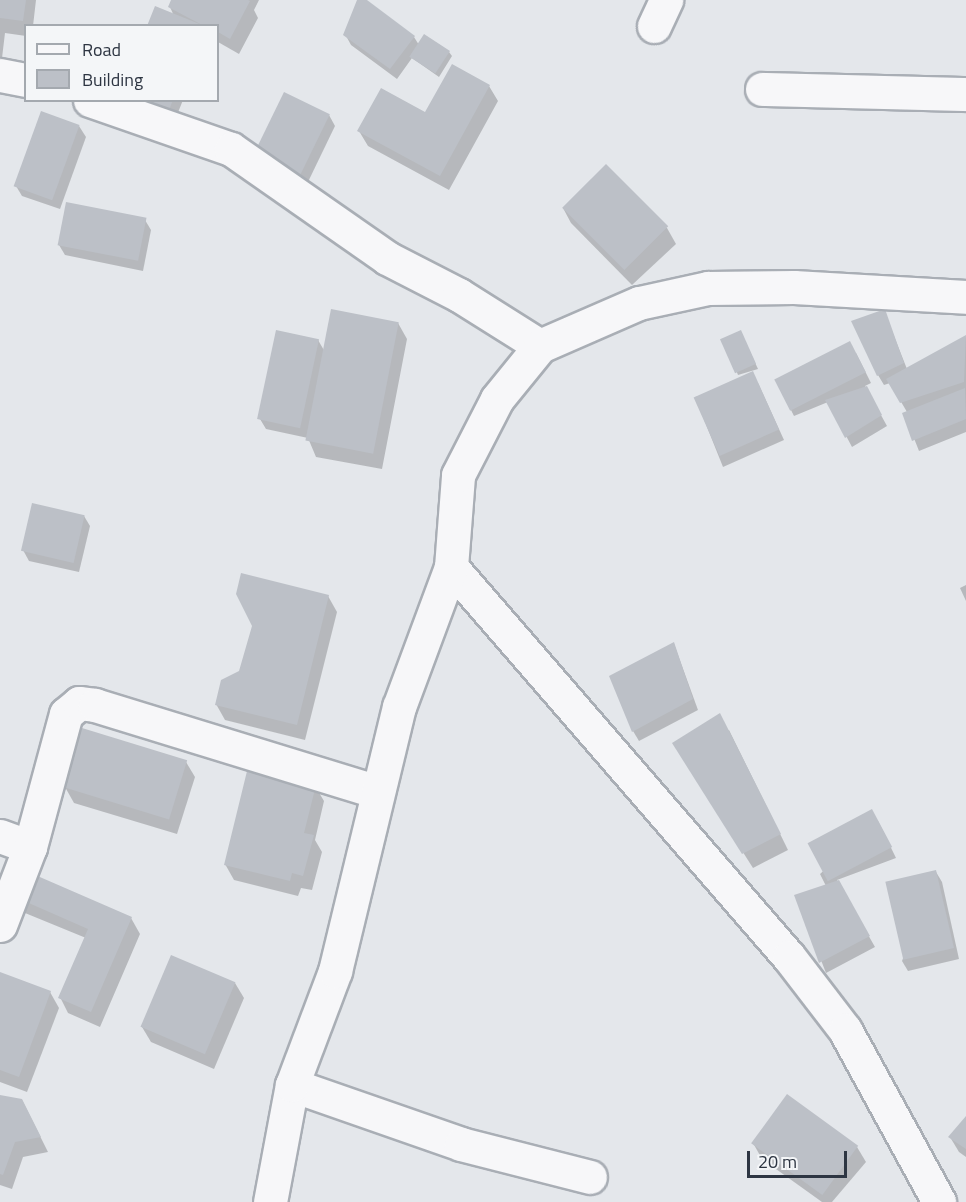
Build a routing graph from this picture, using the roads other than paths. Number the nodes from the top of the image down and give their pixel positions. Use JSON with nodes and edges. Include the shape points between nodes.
{"nodes":[{"id":1,"x":0,"y":75,"type":"edge"},
{"id":2,"x":24,"y":80,"type":"edge"},
{"id":3,"x":762,"y":89,"type":"dead end"},
{"id":4,"x":966,"y":94,"type":"edge"},
{"id":5,"x":96,"y":102,"type":"edge"},
{"id":6,"x":966,"y":297,"type":"edge"},
{"id":7,"x":540,"y":346,"type":"junction"},
{"id":8,"x":451,"y":567,"type":"junction"},
{"id":9,"x":377,"y":792,"type":"junction"},
{"id":10,"x":0,"y":836,"type":"edge"},
{"id":11,"x":30,"y":847,"type":"junction"},
{"id":12,"x":0,"y":925,"type":"edge"},
{"id":13,"x":292,"y":1085,"type":"junction"},
{"id":14,"x":591,"y":1177,"type":"dead end"},
{"id":15,"x":270,"y":1202,"type":"edge"},
{"id":16,"x":939,"y":1202,"type":"edge"}],
"edges":[{"from":1,"to":2,"type":"street"},
{"from":3,"to":4,"type":"street"},
{"from":5,"to":7,"type":"street","via":[[231,149],[387,258],[459,295]]},
{"from":6,"to":7,"type":"street","via":[[794,287],[708,288],[639,303]]},
{"from":7,"to":8,"type":"street","via":[[496,399],[458,475]]},
{"from":8,"to":9,"type":"street","via":[[399,707]]},
{"from":8,"to":16,"type":"street","via":[[789,957],[845,1030]]},
{"from":9,"to":11,"type":"street","via":[[95,705],[79,704],[66,714]]},
{"from":9,"to":13,"type":"street","via":[[335,971]]},
{"from":10,"to":11,"type":"street"},
{"from":11,"to":12,"type":"street"},
{"from":13,"to":14,"type":"street","via":[[461,1144]]},
{"from":13,"to":15,"type":"street"}]}
